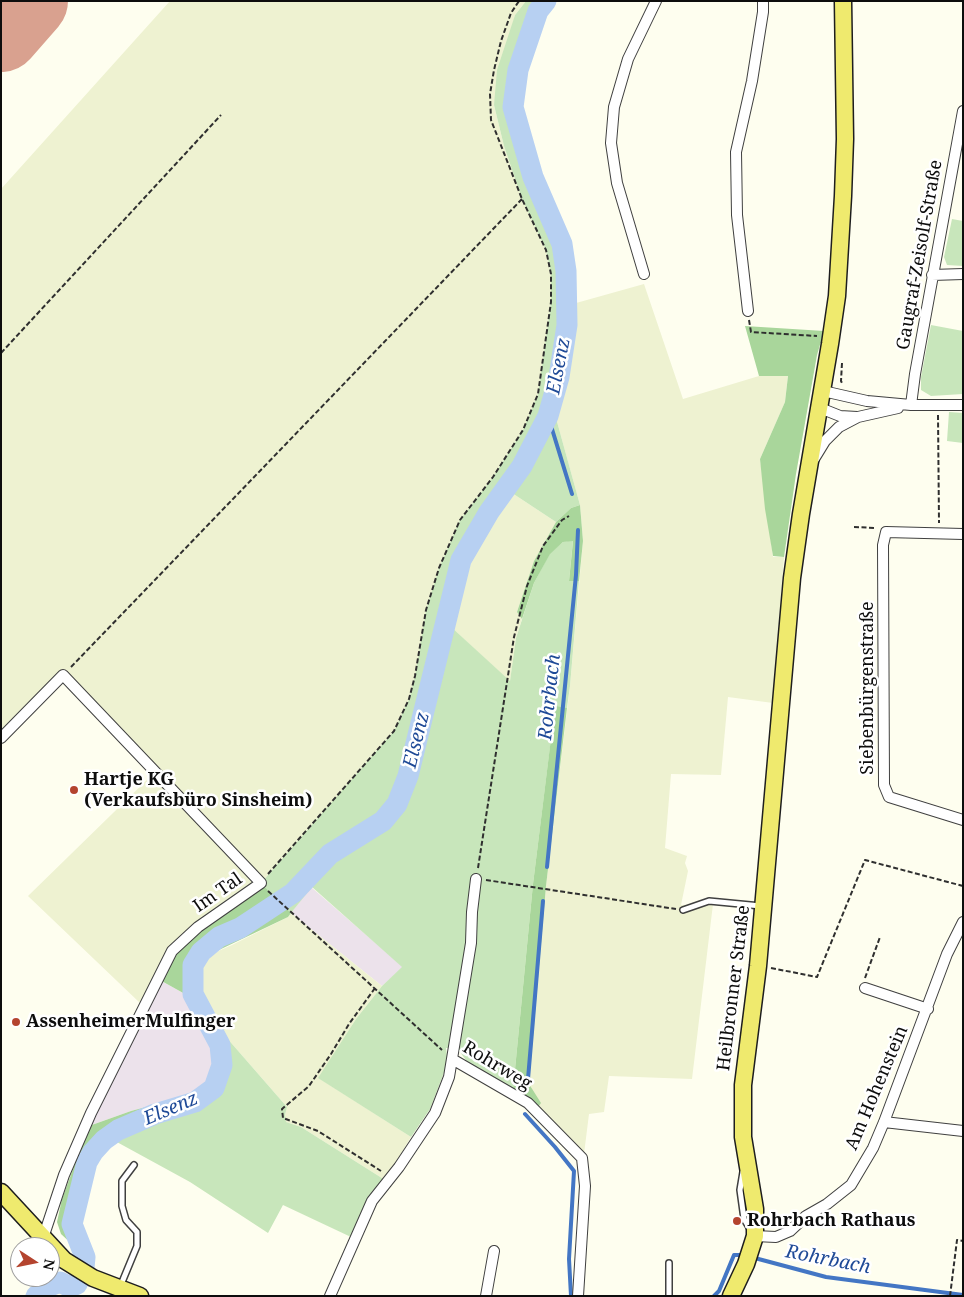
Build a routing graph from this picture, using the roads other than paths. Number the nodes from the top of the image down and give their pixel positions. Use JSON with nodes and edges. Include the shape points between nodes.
{"nodes":[{"id":1,"x":656,"y":1,"type":"edge"},
{"id":2,"x":763,"y":1,"type":"edge"},
{"id":3,"x":843,"y":1,"type":"edge"},
{"id":4,"x":963,"y":111,"type":"edge"},
{"id":5,"x":644,"y":274,"type":"dead end"},
{"id":6,"x":963,"y":274,"type":"edge"},
{"id":7,"x":932,"y":275,"type":"junction"},
{"id":8,"x":748,"y":310,"type":"road end"},
{"id":9,"x":823,"y":392,"type":"junction"},
{"id":10,"x":911,"y":405,"type":"junction"},
{"id":11,"x":963,"y":405,"type":"edge"},
{"id":12,"x":820,"y":408,"type":"junction"},
{"id":13,"x":858,"y":417,"type":"junction"},
{"id":14,"x":810,"y":466,"type":"junction"},
{"id":15,"x":963,"y":534,"type":"edge"},
{"id":16,"x":1,"y":738,"type":"edge"},
{"id":17,"x":963,"y":820,"type":"edge"},
{"id":18,"x":476,"y":879,"type":"road end"},
{"id":19,"x":764,"y":907,"type":"junction"},
{"id":20,"x":683,"y":910,"type":"road end"},
{"id":21,"x":963,"y":922,"type":"edge"},
{"id":22,"x":865,"y":984,"type":"road end"},
{"id":23,"x":928,"y":1009,"type":"junction"},
{"id":24,"x":452,"y":1059,"type":"junction"},
{"id":25,"x":884,"y":1122,"type":"junction"},
{"id":26,"x":963,"y":1131,"type":"edge"},
{"id":27,"x":134,"y":1165,"type":"dead end"},
{"id":28,"x":3,"y":1194,"type":"edge"},
{"id":29,"x":42,"y":1237,"type":"edge"},
{"id":30,"x":43,"y":1237,"type":"edge"},
{"id":31,"x":750,"y":1250,"type":"junction"},
{"id":32,"x":494,"y":1251,"type":"dead end"},
{"id":33,"x":60,"y":1256,"type":"edge"},
{"id":34,"x":669,"y":1263,"type":"dead end"},
{"id":35,"x":114,"y":1287,"type":"junction"},
{"id":36,"x":137,"y":1295,"type":"edge"},
{"id":37,"x":330,"y":1296,"type":"edge"},
{"id":38,"x":486,"y":1296,"type":"edge"},
{"id":39,"x":578,"y":1296,"type":"edge"},
{"id":40,"x":668,"y":1296,"type":"edge"},
{"id":41,"x":731,"y":1296,"type":"edge"}],
"edges":[{"from":1,"to":5,"type":"street","via":[[628,59],[614,107],[611,143],[617,183]]},
{"from":2,"to":8,"type":"street","via":[[752,81],[736,152],[737,215]]},
{"from":3,"to":9,"type":"main road","name":"Heilbronner Straße","via":[[843,196],[837,296]]},
{"from":4,"to":7,"type":"street","name":"Gaugraf-Zeisolf-Straße"},
{"from":6,"to":7,"type":"street"},
{"from":7,"to":10,"type":"street","name":"Gaugraf-Zeisolf-Straße"},
{"from":9,"to":10,"type":"street","via":[[866,401]]},
{"from":9,"to":12,"type":"main road","name":"Heilbronner Straße"},
{"from":10,"to":11,"type":"street"},
{"from":10,"to":13,"type":"street"},
{"from":12,"to":13,"type":"street","via":[[840,416]]},
{"from":12,"to":14,"type":"main road","name":"Heilbronner Straße"},
{"from":13,"to":14,"type":"street","via":[[839,427]]},
{"from":14,"to":19,"type":"main road","name":"Heilbronner Straße","via":[[792,578]]},
{"from":15,"to":17,"type":"street","name":"Siebenbürgenstraße","via":[[886,532],[883,544],[884,784],[890,797]]},
{"from":16,"to":30,"type":"street","name":"Im Tal","via":[[63,675],[261,883],[172,951],[91,1113],[64,1175]]},
{"from":18,"to":24,"type":"street","via":[[471,943]]},
{"from":19,"to":20,"type":"lane","via":[[709,901]]},
{"from":19,"to":31,"type":"main road","name":"Heilbronner Straße","via":[[743,1085],[743,1137],[756,1209]]},
{"from":21,"to":23,"type":"street","name":"Am Hohenstein","via":[[947,954]]},
{"from":22,"to":23,"type":"street","name":"Am Hohenstein"},
{"from":23,"to":25,"type":"street","name":"Am Hohenstein"},
{"from":24,"to":37,"type":"street","via":[[435,1113],[372,1201]]},
{"from":24,"to":39,"type":"street","name":"Rohrweg","via":[[528,1102],[582,1158],[585,1186]]},
{"from":25,"to":26,"type":"street"},
{"from":25,"to":31,"type":"street","name":"Am Hohenstein","via":[[851,1185],[790,1231]]},
{"from":27,"to":35,"type":"lane","via":[[122,1181],[122,1206],[126,1220],[137,1232],[137,1246]]},
{"from":28,"to":29,"type":"main road"},
{"from":31,"to":41,"type":"main road","name":"Heilbronner Straße"},
{"from":32,"to":38,"type":"street"},
{"from":33,"to":35,"type":"main road","via":[[93,1278]]},
{"from":34,"to":40,"type":"lane"},
{"from":35,"to":36,"type":"main road"}]}
